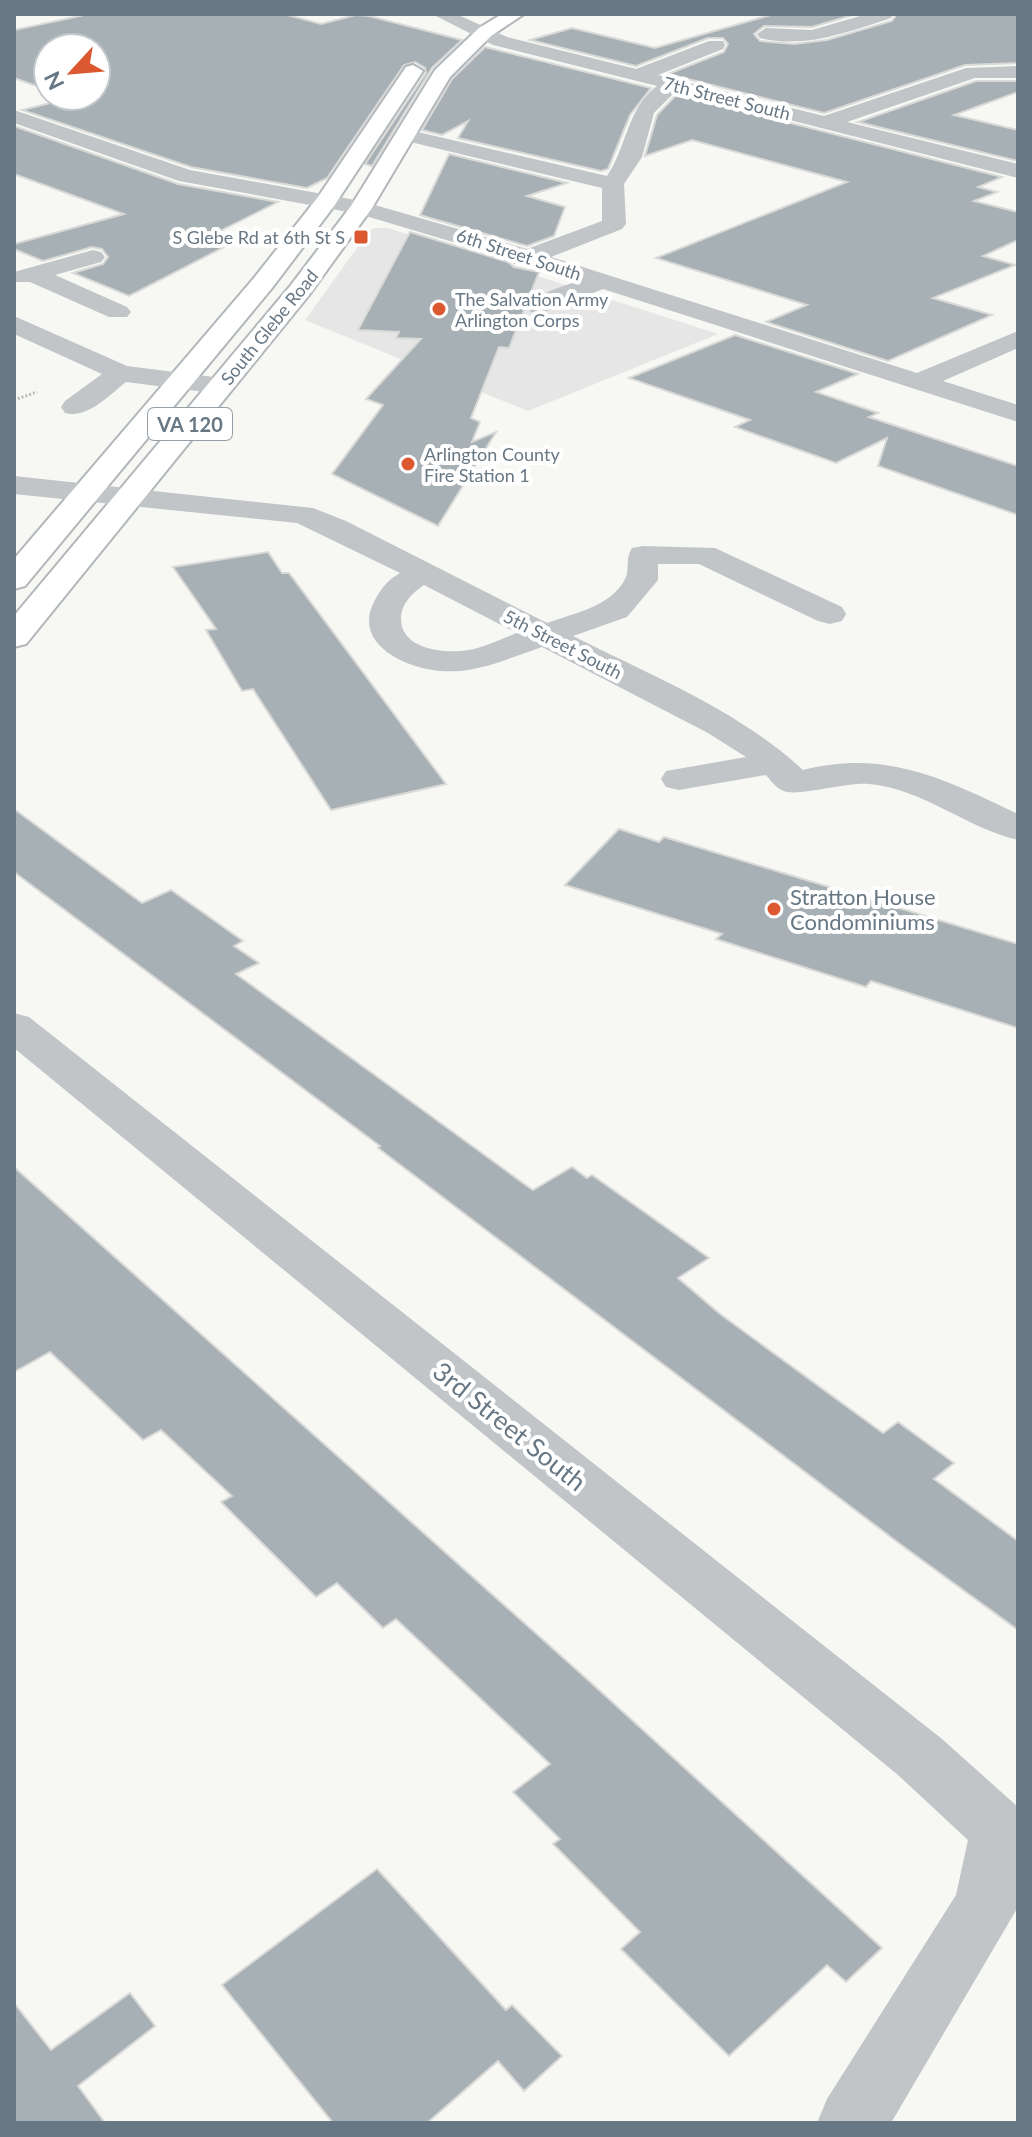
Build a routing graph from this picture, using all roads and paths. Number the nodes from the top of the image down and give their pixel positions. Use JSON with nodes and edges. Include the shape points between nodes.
{"nodes":[{"id":1,"x":441,"y":14,"type":"edge"},
{"id":2,"x":515,"y":14,"type":"edge"},
{"id":3,"x":885,"y":14,"type":"edge"},
{"id":4,"x":478,"y":23,"type":"edge"},
{"id":5,"x":766,"y":34,"type":"dead end"},
{"id":6,"x":444,"y":41,"type":"dead end"},
{"id":7,"x":716,"y":45,"type":"dead end"},
{"id":8,"x":424,"y":60,"type":"dead end"},
{"id":9,"x":1018,"y":72,"type":"edge"},
{"id":10,"x":637,"y":76,"type":"junction"},
{"id":11,"x":672,"y":85,"type":"junction"},
{"id":12,"x":14,"y":116,"type":"edge"},
{"id":13,"x":824,"y":123,"type":"junction"},
{"id":14,"x":405,"y":135,"type":"junction"},
{"id":15,"x":1018,"y":171,"type":"edge"},
{"id":16,"x":613,"y":184,"type":"junction"},
{"id":17,"x":326,"y":201,"type":"junction"},
{"id":18,"x":361,"y":208,"type":"junction"},
{"id":19,"x":93,"y":257,"type":"dead end"},
{"id":20,"x":528,"y":257,"type":"junction"},
{"id":21,"x":496,"y":270,"type":"dead end"},
{"id":22,"x":23,"y":277,"type":"edge"},
{"id":23,"x":604,"y":281,"type":"junction"},
{"id":24,"x":540,"y":307,"type":"dead end"},
{"id":25,"x":691,"y":309,"type":"junction"},
{"id":26,"x":118,"y":312,"type":"dead end"},
{"id":27,"x":659,"y":323,"type":"dead end"},
{"id":28,"x":14,"y":324,"type":"edge"},
{"id":29,"x":1018,"y":339,"type":"edge"},
{"id":30,"x":121,"y":373,"type":"junction"},
{"id":31,"x":181,"y":381,"type":"junction"},
{"id":32,"x":918,"y":382,"type":"junction"},
{"id":33,"x":221,"y":386,"type":"junction"},
{"id":34,"x":75,"y":407,"type":"dead end"},
{"id":35,"x":1018,"y":414,"type":"edge"},
{"id":36,"x":14,"y":485,"type":"edge"},
{"id":37,"x":87,"y":492,"type":"junction"},
{"id":38,"x":131,"y":495,"type":"junction"},
{"id":39,"x":423,"y":572,"type":"junction"},
{"id":40,"x":14,"y":579,"type":"edge"},
{"id":41,"x":830,"y":614,"type":"dead end"},
{"id":42,"x":546,"y":635,"type":"junction"},
{"id":43,"x":14,"y":637,"type":"edge"},
{"id":44,"x":775,"y":763,"type":"junction"},
{"id":45,"x":679,"y":779,"type":"dead end"},
{"id":46,"x":1018,"y":829,"type":"edge"},
{"id":47,"x":14,"y":1026,"type":"edge"},
{"id":48,"x":852,"y":2123,"type":"edge"}],
"edges":[{"from":1,"to":4,"type":"street","name":"7th Street South"},
{"from":2,"to":4,"type":"main road","name":"South Glebe Road","number":"VA 120"},
{"from":3,"to":5,"type":"street","via":[[821,36],[788,40]]},
{"from":4,"to":6,"type":"main road","name":"South Glebe Road","number":"VA 120"},
{"from":4,"to":10,"type":"street","name":"7th Street South","via":[[500,41]]},
{"from":4,"to":14,"type":"main road","name":"South Glebe Road","number":"VA 120"},
{"from":7,"to":10,"type":"street"},
{"from":8,"to":17,"type":"main road","name":"South Glebe Road","number":"VA 120","via":[[386,107]]},
{"from":9,"to":13,"type":"street","via":[[973,72]]},
{"from":10,"to":11,"type":"street","name":"7th Street South"},
{"from":11,"to":13,"type":"street","name":"7th Street South"},
{"from":11,"to":16,"type":"street","via":[[644,112],[631,157]]},
{"from":12,"to":17,"type":"street","name":"6th Street South","via":[[187,176]]},
{"from":13,"to":15,"type":"street","name":"7th Street South"},
{"from":14,"to":16,"type":"street"},
{"from":14,"to":18,"type":"main road","name":"South Glebe Road","number":"VA 120"},
{"from":16,"to":20,"type":"street","via":[[614,224]]},
{"from":17,"to":18,"type":"street","name":"6th Street South"},
{"from":17,"to":31,"type":"main road","name":"South Glebe Road","number":"VA 120"},
{"from":18,"to":20,"type":"street","name":"6th Street South"},
{"from":18,"to":33,"type":"main road","name":"South Glebe Road","number":"VA 120"},
{"from":19,"to":22,"type":"street"},
{"from":20,"to":21,"type":"street"},
{"from":20,"to":23,"type":"street","name":"6th Street South"},
{"from":22,"to":26,"type":"street"},
{"from":23,"to":24,"type":"street"},
{"from":23,"to":25,"type":"street","name":"6th Street South"},
{"from":25,"to":27,"type":"street"},
{"from":25,"to":32,"type":"street","name":"6th Street South"},
{"from":28,"to":30,"type":"street"},
{"from":29,"to":32,"type":"street"},
{"from":30,"to":31,"type":"street"},
{"from":30,"to":34,"type":"street"},
{"from":31,"to":33,"type":"street"},
{"from":31,"to":37,"type":"main road","name":"South Glebe Road","number":"VA 120"},
{"from":32,"to":35,"type":"street","name":"6th Street South"},
{"from":33,"to":38,"type":"main road","name":"South Glebe Road","number":"VA 120"},
{"from":36,"to":37,"type":"street","name":"5th Street South"},
{"from":37,"to":38,"type":"street","name":"5th Street South"},
{"from":37,"to":40,"type":"main road","name":"South Glebe Road","number":"VA 120"},
{"from":38,"to":39,"type":"street","name":"5th Street South","via":[[302,514]]},
{"from":38,"to":43,"type":"main road","name":"South Glebe Road","number":"VA 120"},
{"from":39,"to":42,"type":"street","name":"5th Street South"},
{"from":39,"to":42,"type":"street","via":[[398,588],[385,612],[391,637],[416,657],[472,660]]},
{"from":41,"to":42,"type":"street","via":[[704,555],[643,555],[642,580],[615,610]]},
{"from":42,"to":44,"type":"street","name":"5th Street South","via":[[721,725]]},
{"from":44,"to":45,"type":"street"},
{"from":44,"to":46,"type":"street","name":"5th Street South","via":[[795,783],[849,772],[925,786]]},
{"from":47,"to":48,"type":"street","name":"3rd Street South","via":[[920,1757],[1001,1831],[987,1904]]}]}
